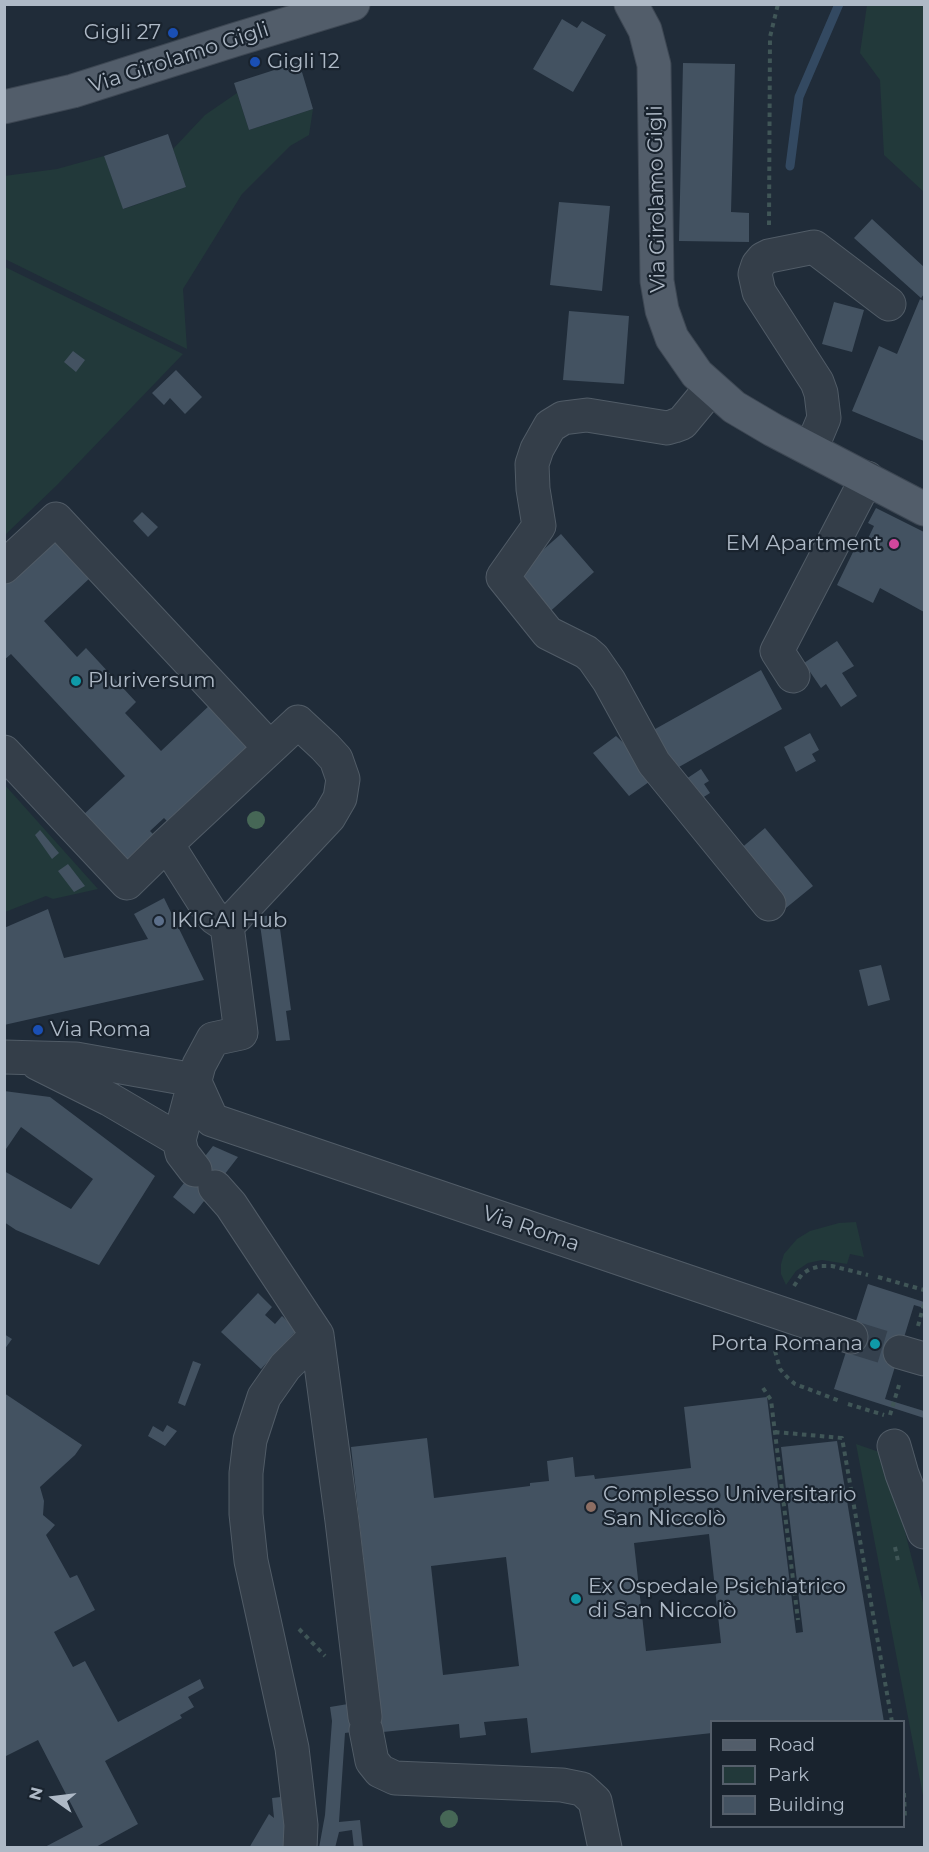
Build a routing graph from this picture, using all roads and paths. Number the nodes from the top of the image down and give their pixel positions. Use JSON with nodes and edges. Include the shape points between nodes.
{"nodes":[{"id":1,"x":353,"y":4,"type":"edge"},
{"id":2,"x":631,"y":4,"type":"edge"},
{"id":3,"x":778,"y":4,"type":"edge"},
{"id":4,"x":4,"y":108,"type":"edge"},
{"id":5,"x":769,"y":256,"type":"junction"},
{"id":6,"x":889,"y":304,"type":"dead end"},
{"id":7,"x":711,"y":388,"type":"junction"},
{"id":8,"x":811,"y":448,"type":"junction"},
{"id":9,"x":867,"y":478,"type":"junction"},
{"id":10,"x":924,"y":509,"type":"edge"},
{"id":11,"x":4,"y":567,"type":"edge"},
{"id":12,"x":793,"y":676,"type":"dead end"},
{"id":13,"x":270,"y":748,"type":"junction"},
{"id":14,"x":4,"y":752,"type":"edge"},
{"id":15,"x":167,"y":844,"type":"junction"},
{"id":16,"x":770,"y":904,"type":"dead end"},
{"id":17,"x":227,"y":926,"type":"junction"},
{"id":18,"x":17,"y":1058,"type":"edge"},
{"id":19,"x":194,"y":1080,"type":"junction"},
{"id":20,"x":212,"y":1120,"type":"junction"},
{"id":21,"x":178,"y":1140,"type":"junction"},
{"id":22,"x":868,"y":1275,"type":"dead end"},
{"id":23,"x":878,"y":1277,"type":"dead end"},
{"id":24,"x":924,"y":1290,"type":"edge"},
{"id":25,"x":792,"y":1291,"type":"dead end"},
{"id":26,"x":317,"y":1335,"type":"junction"},
{"id":27,"x":851,"y":1337,"type":"tunnel mouth"},
{"id":28,"x":775,"y":1351,"type":"dead end"},
{"id":29,"x":763,"y":1388,"type":"dead end"},
{"id":30,"x":840,"y":1401,"type":"dead end"},
{"id":31,"x":776,"y":1432,"type":"junction"},
{"id":32,"x":894,"y":1446,"type":"dead end"},
{"id":33,"x":924,"y":1532,"type":"edge"},
{"id":34,"x":798,"y":1620,"type":"dead end"},
{"id":35,"x":294,"y":1623,"type":"dead end"},
{"id":36,"x":364,"y":1714,"type":"junction"},
{"id":37,"x":892,"y":1720,"type":"edge"},
{"id":38,"x":300,"y":1848,"type":"edge"},
{"id":39,"x":605,"y":1848,"type":"edge"}],
"edges":[{"from":1,"to":4,"type":"main road","name":"Via Girolamo Gigli","via":[[73,91]]},
{"from":2,"to":7,"type":"main road","name":"Via Girolamo Gigli","via":[[645,30],[654,65],[655,242],[660,303],[680,351]]},
{"from":3,"to":5,"type":"path","via":[[770,37]]},
{"from":5,"to":6,"type":"street","via":[[814,247]]},
{"from":5,"to":8,"type":"street","via":[[755,274],[759,292],[821,393],[824,418]]},
{"from":7,"to":8,"type":"main road","name":"Via Girolamo Gigli","via":[[749,416]]},
{"from":7,"to":16,"type":"street","via":[[682,423],[667,428],[587,415],[563,418],[550,426],[532,464],[539,526],[503,577],[548,633],[593,658],[654,763]]},
{"from":8,"to":9,"type":"main road","name":"Via Girolamo Gigli"},
{"from":9,"to":10,"type":"main road","name":"Via Girolamo Gigli"},
{"from":9,"to":12,"type":"street","via":[[777,651]]},
{"from":11,"to":13,"type":"street","via":[[56,519]]},
{"from":13,"to":15,"type":"street"},
{"from":13,"to":17,"type":"street","via":[[298,722],[336,759],[343,779],[342,792],[329,817]]},
{"from":14,"to":15,"type":"street","via":[[127,883]]},
{"from":15,"to":17,"type":"street","via":[[210,912]]},
{"from":17,"to":19,"type":"street","via":[[241,1034],[213,1039]]},
{"from":18,"to":19,"type":"street","via":[[76,1059]]},
{"from":18,"to":21,"type":"street","via":[[110,1099]]},
{"from":19,"to":20,"type":"street"},
{"from":19,"to":21,"type":"street"},
{"from":20,"to":21,"type":"street"},
{"from":20,"to":27,"type":"street","name":"Via Roma"},
{"from":21,"to":26,"type":"street","via":[[182,1153],[231,1204]]},
{"from":22,"to":25,"type":"path","via":[[820,1266],[802,1274]]},
{"from":23,"to":24,"type":"path"},
{"from":26,"to":36,"type":"street"},
{"from":26,"to":38,"type":"street","via":[[285,1366],[264,1397],[250,1440],[246,1473],[251,1561],[292,1748]]},
{"from":28,"to":30,"type":"path","via":[[780,1369],[795,1384]]},
{"from":29,"to":31,"type":"path","via":[[771,1400]]},
{"from":31,"to":34,"type":"path"},
{"from":31,"to":37,"type":"path","via":[[842,1438]]},
{"from":32,"to":33,"type":"street"},
{"from":35,"to":36,"type":"path"},
{"from":36,"to":39,"type":"street","via":[[372,1761],[380,1771],[395,1778],[569,1785],[582,1789],[595,1801]]}]}
